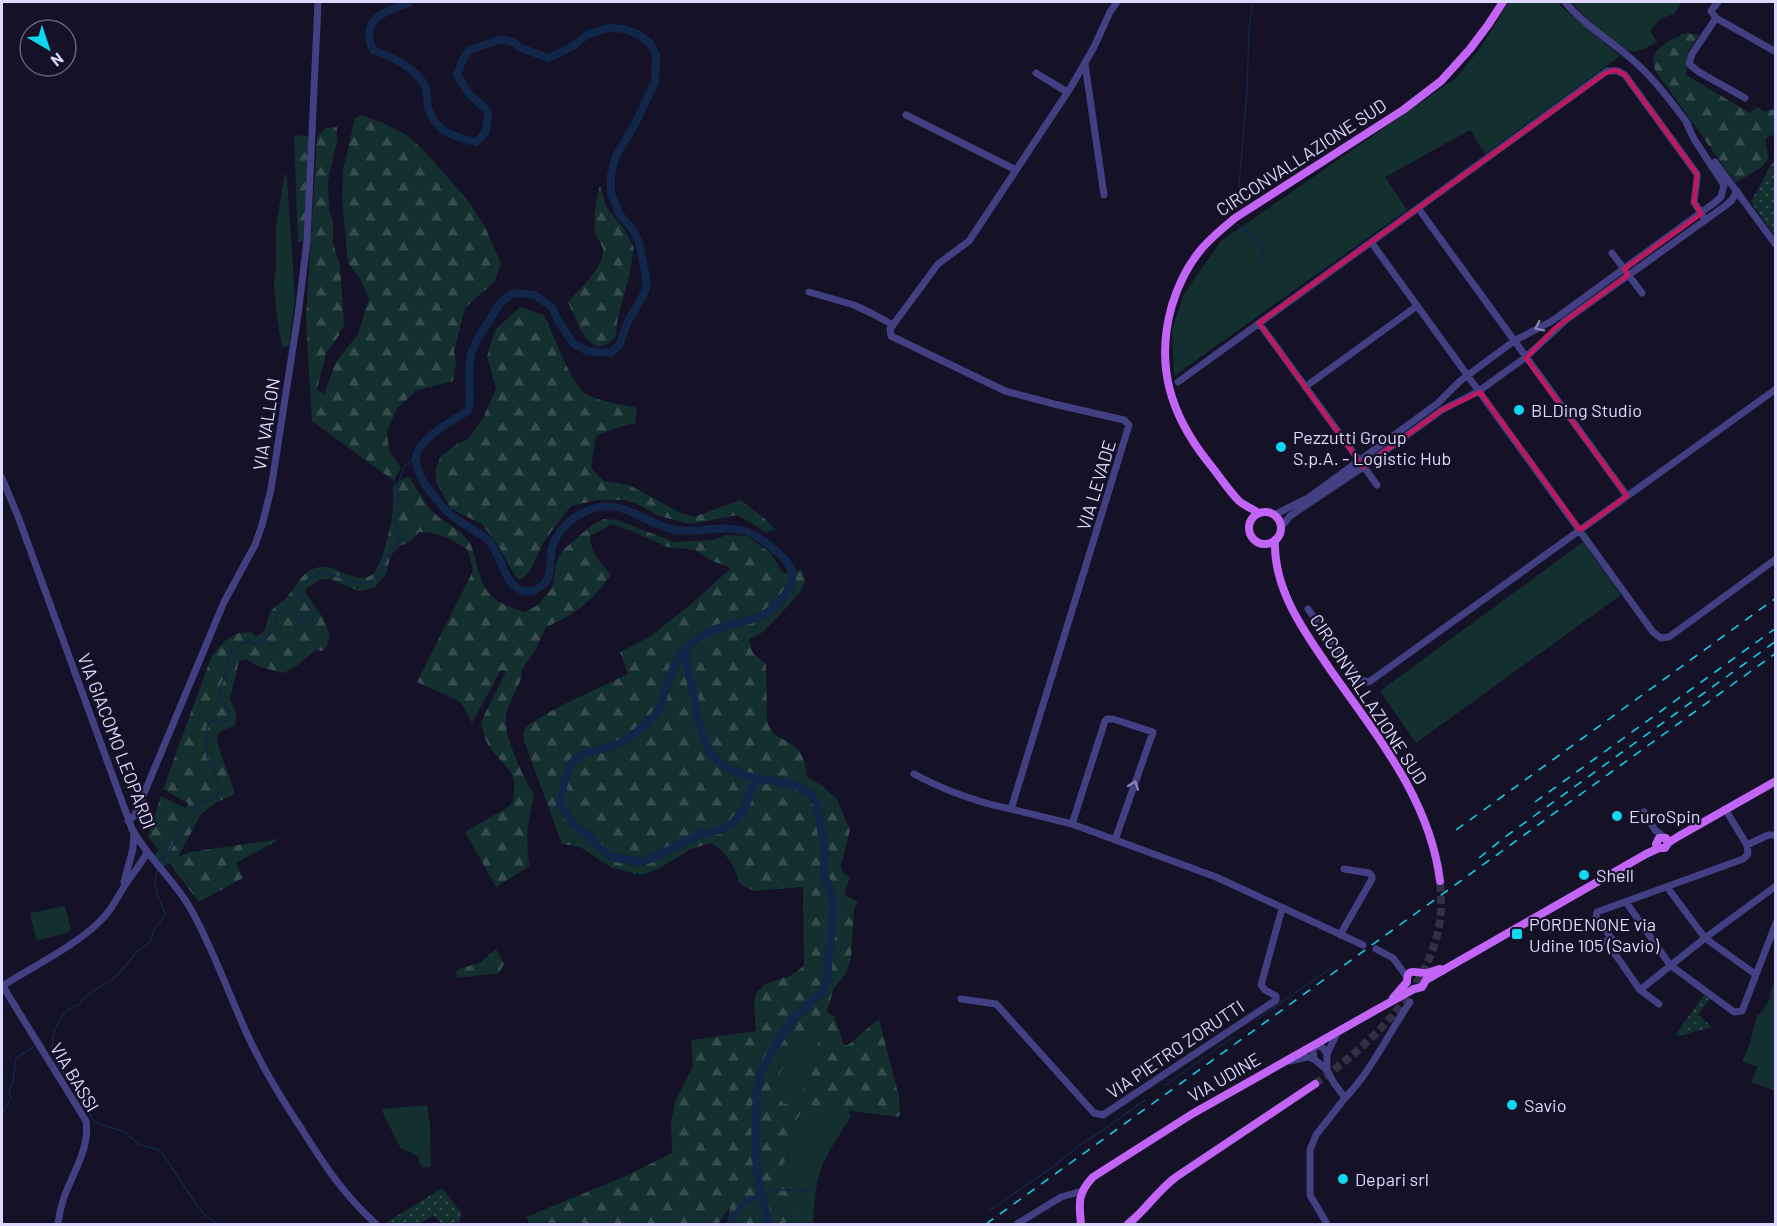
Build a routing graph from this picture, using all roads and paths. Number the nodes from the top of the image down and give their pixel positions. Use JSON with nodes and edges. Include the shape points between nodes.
{"nodes":[{"id":1,"x":318,"y":2,"type":"edge"},
{"id":2,"x":1117,"y":2,"type":"edge"},
{"id":3,"x":1503,"y":2,"type":"edge"},
{"id":4,"x":1565,"y":2,"type":"edge"},
{"id":5,"x":1718,"y":2,"type":"edge"},
{"id":6,"x":1716,"y":18,"type":"junction"},
{"id":7,"x":1776,"y":52,"type":"edge"},
{"id":8,"x":1085,"y":63,"type":"junction"},
{"id":9,"x":1036,"y":73,"type":"dead end"},
{"id":10,"x":1067,"y":92,"type":"junction"},
{"id":11,"x":1746,"y":98,"type":"dead end"},
{"id":12,"x":906,"y":115,"type":"dead end"},
{"id":13,"x":1686,"y":122,"type":"junction"},
{"id":14,"x":1016,"y":170,"type":"junction"},
{"id":15,"x":1737,"y":191,"type":"junction"},
{"id":16,"x":1104,"y":195,"type":"dead end"},
{"id":17,"x":1721,"y":197,"type":"junction"},
{"id":18,"x":1725,"y":206,"type":"junction"},
{"id":19,"x":1748,"y":207,"type":"junction"},
{"id":20,"x":1418,"y":208,"type":"junction"},
{"id":21,"x":1703,"y":216,"type":"junction"},
{"id":22,"x":1371,"y":242,"type":"junction"},
{"id":23,"x":1776,"y":245,"type":"edge"},
{"id":24,"x":1612,"y":253,"type":"dead end"},
{"id":25,"x":1626,"y":272,"type":"junction"},
{"id":26,"x":809,"y":292,"type":"dead end"},
{"id":27,"x":1642,"y":293,"type":"dead end"},
{"id":28,"x":1417,"y":306,"type":"junction"},
{"id":29,"x":1259,"y":323,"type":"junction"},
{"id":30,"x":893,"y":325,"type":"junction"},
{"id":31,"x":1514,"y":341,"type":"junction"},
{"id":32,"x":1526,"y":357,"type":"junction"},
{"id":33,"x":1467,"y":375,"type":"junction"},
{"id":34,"x":1178,"y":382,"type":"dead end"},
{"id":35,"x":1305,"y":387,"type":"junction"},
{"id":36,"x":1776,"y":389,"type":"edge"},
{"id":37,"x":1479,"y":391,"type":"junction"},
{"id":38,"x":1361,"y":464,"type":"junction"},
{"id":39,"x":2,"y":478,"type":"edge"},
{"id":40,"x":1377,"y":485,"type":"dead end"},
{"id":41,"x":1627,"y":496,"type":"junction"},
{"id":42,"x":1239,"y":501,"type":"junction"},
{"id":43,"x":1259,"y":513,"type":"junction"},
{"id":44,"x":1274,"y":515,"type":"junction"},
{"id":45,"x":1251,"y":520,"type":"junction"},
{"id":46,"x":1281,"y":527,"type":"junction"},
{"id":47,"x":1580,"y":530,"type":"junction"},
{"id":48,"x":1275,"y":540,"type":"junction"},
{"id":49,"x":1263,"y":544,"type":"junction"},
{"id":50,"x":1776,"y":559,"type":"edge"},
{"id":51,"x":1278,"y":570,"type":"junction"},
{"id":52,"x":1308,"y":609,"type":"dead end"},
{"id":53,"x":914,"y":774,"type":"dead end"},
{"id":54,"x":1776,"y":781,"type":"edge"},
{"id":55,"x":1011,"y":809,"type":"junction"},
{"id":56,"x":1725,"y":809,"type":"junction"},
{"id":57,"x":1644,"y":812,"type":"dead end"},
{"id":58,"x":128,"y":821,"type":"junction"},
{"id":59,"x":1072,"y":824,"type":"junction"},
{"id":60,"x":134,"y":832,"type":"junction"},
{"id":61,"x":1776,"y":836,"type":"edge"},
{"id":62,"x":1114,"y":840,"type":"junction"},
{"id":63,"x":1662,"y":842,"type":"junction"},
{"id":64,"x":1747,"y":845,"type":"junction"},
{"id":65,"x":147,"y":852,"type":"junction"},
{"id":66,"x":130,"y":861,"type":"junction"},
{"id":67,"x":158,"y":865,"type":"junction"},
{"id":68,"x":139,"y":866,"type":"junction"},
{"id":69,"x":1344,"y":869,"type":"dead end"},
{"id":70,"x":1440,"y":880,"type":"tunnel mouth"},
{"id":71,"x":1776,"y":886,"type":"edge"},
{"id":72,"x":1667,"y":887,"type":"junction"},
{"id":73,"x":124,"y":888,"type":"junction"},
{"id":74,"x":1626,"y":902,"type":"junction"},
{"id":75,"x":1282,"y":909,"type":"junction"},
{"id":76,"x":1776,"y":923,"type":"edge"},
{"id":77,"x":1340,"y":935,"type":"junction"},
{"id":78,"x":1705,"y":938,"type":"junction"},
{"id":79,"x":1363,"y":945,"type":"dead end"},
{"id":80,"x":1376,"y":949,"type":"dead end"},
{"id":81,"x":1670,"y":965,"type":"junction"},
{"id":82,"x":1755,"y":974,"type":"junction"},
{"id":83,"x":1424,"y":976,"type":"junction"},
{"id":84,"x":1410,"y":980,"type":"junction"},
{"id":85,"x":2,"y":986,"type":"edge"},
{"id":86,"x":1640,"y":990,"type":"junction"},
{"id":87,"x":961,"y":999,"type":"dead end"},
{"id":88,"x":1410,"y":1002,"type":"dead end"},
{"id":89,"x":1659,"y":1004,"type":"dead end"},
{"id":90,"x":1340,"y":1030,"type":"junction"},
{"id":91,"x":1315,"y":1044,"type":"junction"},
{"id":92,"x":1327,"y":1054,"type":"junction"},
{"id":93,"x":1314,"y":1059,"type":"junction"},
{"id":94,"x":1282,"y":1063,"type":"junction"},
{"id":95,"x":1327,"y":1070,"type":"junction"},
{"id":96,"x":1315,"y":1084,"type":"tunnel mouth"},
{"id":97,"x":1345,"y":1098,"type":"junction"},
{"id":98,"x":1082,"y":1191,"type":"junction"},
{"id":99,"x":1070,"y":1194,"type":"junction"},
{"id":100,"x":1079,"y":1203,"type":"junction"},
{"id":101,"x":1141,"y":1213,"type":"junction"},
{"id":102,"x":1081,"y":1220,"type":"edge"},
{"id":103,"x":58,"y":1224,"type":"edge"},
{"id":104,"x":376,"y":1224,"type":"edge"},
{"id":105,"x":1017,"y":1224,"type":"edge"},
{"id":106,"x":1089,"y":1224,"type":"edge"},
{"id":107,"x":1128,"y":1224,"type":"edge"},
{"id":108,"x":1139,"y":1224,"type":"edge"},
{"id":109,"x":1326,"y":1224,"type":"edge"}],
"edges":[{"from":1,"to":58,"type":"street","name":"VIA VALLON","via":[[307,241],[271,489],[255,545],[224,602],[135,816]]},
{"from":2,"to":8,"type":"street"},
{"from":3,"to":42,"type":"main road","name":"CIRCONVALLAZIONE SUD","via":[[1470,49],[1441,81],[1403,110],[1235,218],[1214,235],[1187,268],[1167,328],[1164,349],[1168,387],[1187,433]]},
{"from":4,"to":13,"type":"street","via":[[1652,78]]},
{"from":5,"to":6,"type":"street","via":[[1711,12]]},
{"from":6,"to":7,"type":"street"},
{"from":6,"to":11,"type":"street","via":[[1689,64]]},
{"from":8,"to":10,"type":"street"},
{"from":8,"to":16,"type":"street"},
{"from":9,"to":10,"type":"street"},
{"from":10,"to":14,"type":"street"},
{"from":12,"to":14,"type":"street"},
{"from":13,"to":15,"type":"street"},
{"from":13,"to":17,"type":"street","via":[[1721,178]]},
{"from":14,"to":30,"type":"street","via":[[969,241],[938,264]]},
{"from":15,"to":17,"type":"street"},
{"from":15,"to":18,"type":"street"},
{"from":15,"to":19,"type":"street"},
{"from":17,"to":21,"type":"street"},
{"from":18,"to":19,"type":"street","via":[[1735,203]]},
{"from":18,"to":21,"type":"street"},
{"from":19,"to":23,"type":"street"},
{"from":20,"to":21,"type":"street","via":[[1604,74],[1615,70],[1630,80],[1697,174],[1694,202]]},
{"from":20,"to":22,"type":"street"},
{"from":20,"to":31,"type":"street"},
{"from":21,"to":25,"type":"street"},
{"from":22,"to":28,"type":"street"},
{"from":22,"to":29,"type":"street"},
{"from":24,"to":25,"type":"street"},
{"from":25,"to":27,"type":"street"},
{"from":25,"to":31,"type":"street","one_way":true},
{"from":25,"to":32,"type":"street","via":[[1554,329]]},
{"from":26,"to":30,"type":"street","via":[[854,305]]},
{"from":28,"to":33,"type":"street"},
{"from":28,"to":35,"type":"street"},
{"from":29,"to":34,"type":"street"},
{"from":29,"to":35,"type":"street"},
{"from":30,"to":55,"type":"street","name":"VIA LEVADE","via":[[891,336],[1005,391],[1124,420],[1129,425]]},
{"from":31,"to":32,"type":"street"},
{"from":31,"to":33,"type":"street"},
{"from":32,"to":37,"type":"street"},
{"from":32,"to":41,"type":"street"},
{"from":33,"to":37,"type":"street"},
{"from":33,"to":38,"type":"street"},
{"from":35,"to":38,"type":"street"},
{"from":36,"to":41,"type":"street"},
{"from":37,"to":38,"type":"street","via":[[1442,410]]},
{"from":37,"to":47,"type":"street"},
{"from":38,"to":40,"type":"street"},
{"from":38,"to":44,"type":"street"},
{"from":38,"to":46,"type":"street","via":[[1290,516]]},
{"from":39,"to":58,"type":"street","name":"VIA GIACOMO LEOPARDI"},
{"from":41,"to":47,"type":"street"},
{"from":42,"to":43,"type":"main road","name":"CIRCONVALLAZIONE SUD"},
{"from":42,"to":45,"type":"main road"},
{"from":43,"to":44,"type":"main road"},
{"from":43,"to":45,"type":"main road"},
{"from":44,"to":46,"type":"main road"},
{"from":45,"to":49,"type":"main road","via":[[1250,533]]},
{"from":46,"to":48,"type":"main road"},
{"from":47,"to":50,"type":"street","via":[[1660,638],[1669,637]]},
{"from":47,"to":52,"type":"street","via":[[1369,682],[1360,680]]},
{"from":48,"to":49,"type":"main road"},
{"from":48,"to":51,"type":"main road"},
{"from":49,"to":51,"type":"main road"},
{"from":51,"to":70,"type":"main road","name":"CIRCONVALLAZIONE SUD","via":[[1299,624],[1413,796],[1431,837]]},
{"from":53,"to":55,"type":"street","via":[[972,800]]},
{"from":54,"to":56,"type":"main road"},
{"from":55,"to":59,"type":"street"},
{"from":56,"to":63,"type":"main road"},
{"from":56,"to":64,"type":"street"},
{"from":57,"to":63,"type":"street"},
{"from":58,"to":60,"type":"street","name":"VIA GIACOMO LEOPARDI"},
{"from":59,"to":62,"type":"street"},
{"from":62,"to":59,"type":"street","one_way":true,"via":[[1153,732],[1113,718],[1105,721]]},
{"from":60,"to":65,"type":"street","name":"VIA GIACOMO LEOPARDI"},
{"from":60,"to":66,"type":"street","name":"VIA BASSI"},
{"from":61,"to":64,"type":"street","via":[[1768,835]]},
{"from":62,"to":75,"type":"street","via":[[1216,878]]},
{"from":63,"to":83,"type":"main road","name":"VIA UDINE","via":[[1452,965]]},
{"from":64,"to":72,"type":"street","via":[[1748,854],[1743,859]]},
{"from":65,"to":66,"type":"street"},
{"from":65,"to":67,"type":"street","name":"VIA GIACOMO LEOPARDI"},
{"from":65,"to":68,"type":"street","name":"VIA BASSI"},
{"from":66,"to":73,"type":"street","name":"VIA BASSI"},
{"from":67,"to":68,"type":"street","via":[[147,862]]},
{"from":67,"to":104,"type":"street","name":"VIA GIACOMO LEOPARDI","via":[[185,898],[278,1093],[339,1186]]},
{"from":68,"to":73,"type":"street","name":"VIA BASSI"},
{"from":69,"to":77,"type":"street","via":[[1369,873],[1372,879]]},
{"from":71,"to":78,"type":"street"},
{"from":72,"to":74,"type":"street"},
{"from":72,"to":78,"type":"street"},
{"from":73,"to":85,"type":"street","name":"VIA BASSI","via":[[104,918],[86,934]]},
{"from":74,"to":81,"type":"street"},
{"from":74,"to":86,"type":"street","via":[[1596,915]]},
{"from":75,"to":77,"type":"street"},
{"from":75,"to":87,"type":"street","name":"VIA PIETRO ZORUTTI","via":[[1261,985],[1276,1000],[1102,1115],[1094,1113],[996,1004]]},
{"from":76,"to":82,"type":"street"},
{"from":77,"to":79,"type":"street"},
{"from":78,"to":81,"type":"street"},
{"from":78,"to":82,"type":"street"},
{"from":80,"to":84,"type":"street","via":[[1393,958]]},
{"from":81,"to":82,"type":"street","via":[[1734,1012],[1742,1011]]},
{"from":81,"to":86,"type":"street"},
{"from":83,"to":84,"type":"main road","via":[[1416,971]]},
{"from":83,"to":84,"type":"main road","name":"VIA UDINE","via":[[1422,987]]},
{"from":84,"to":90,"type":"main road","name":"VIA UDINE","via":[[1389,1003]]},
{"from":85,"to":103,"type":"street","name":"VIA BASSI","via":[[86,1121],[82,1154]]},
{"from":86,"to":89,"type":"street"},
{"from":88,"to":97,"type":"street","via":[[1363,1077]]},
{"from":90,"to":91,"type":"main road","name":"VIA UDINE"},
{"from":90,"to":92,"type":"street"},
{"from":91,"to":92,"type":"street"},
{"from":91,"to":93,"type":"street"},
{"from":91,"to":94,"type":"main road","name":"VIA UDINE"},
{"from":92,"to":95,"type":"street"},
{"from":93,"to":94,"type":"street"},
{"from":93,"to":95,"type":"street"},
{"from":94,"to":98,"type":"main road","name":"VIA UDINE","via":[[1172,1126],[1093,1177]]},
{"from":95,"to":97,"type":"street"},
{"from":96,"to":101,"type":"main road","via":[[1176,1177]]},
{"from":97,"to":109,"type":"street","via":[[1316,1135],[1310,1150],[1310,1195]]},
{"from":98,"to":99,"type":"street"},
{"from":98,"to":100,"type":"main road"},
{"from":99,"to":100,"type":"street"},
{"from":99,"to":105,"type":"street"},
{"from":100,"to":102,"type":"main road"},
{"from":101,"to":107,"type":"main road"},
{"from":101,"to":108,"type":"main road"},
{"from":102,"to":106,"type":"main road"}]}
